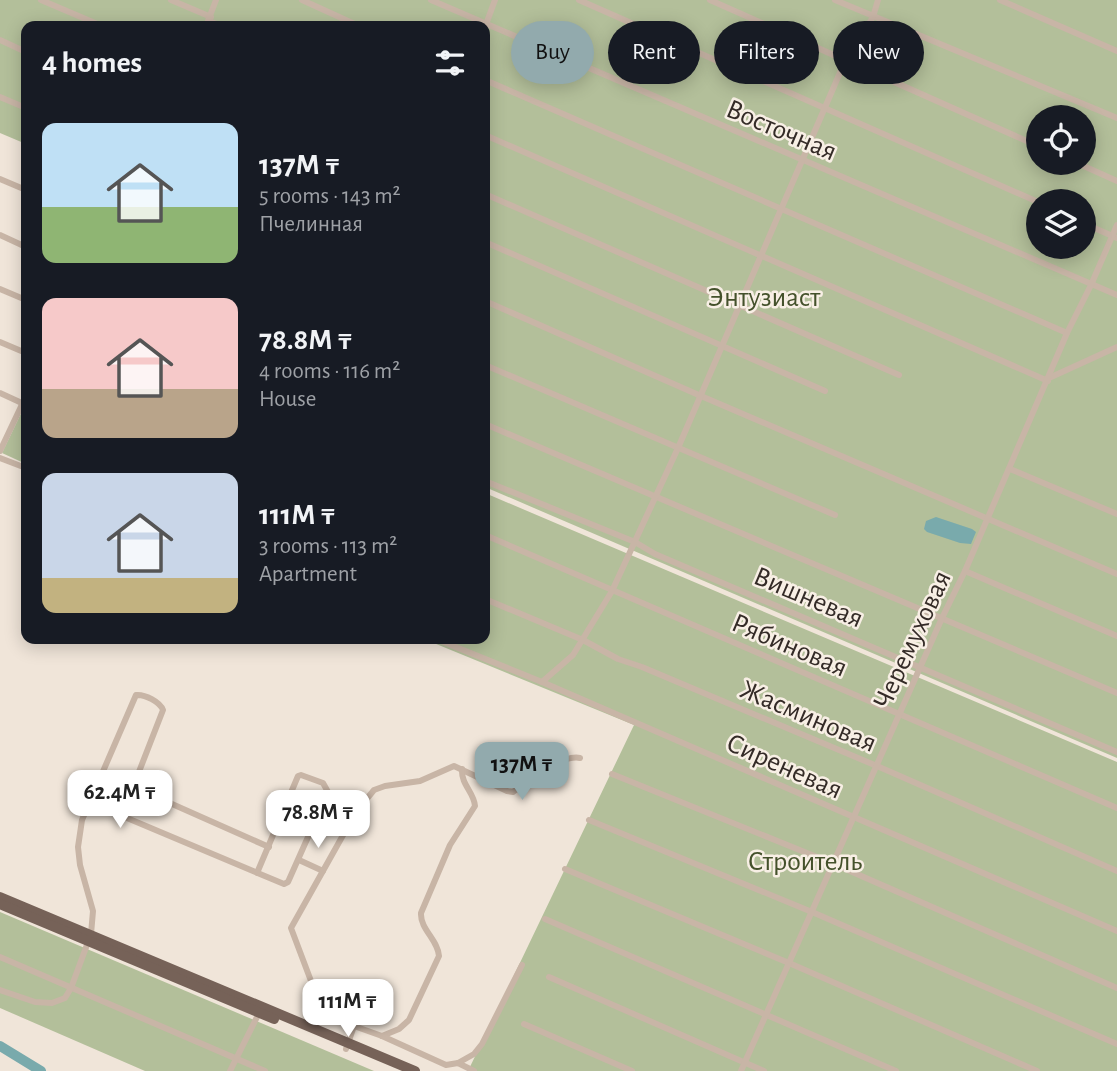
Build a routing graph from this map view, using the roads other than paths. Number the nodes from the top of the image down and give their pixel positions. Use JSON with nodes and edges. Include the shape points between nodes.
{"nodes":[{"id":1,"x":41,"y":0,"type":"edge"},
{"id":2,"x":171,"y":0,"type":"edge"},
{"id":3,"x":216,"y":0,"type":"edge"},
{"id":4,"x":302,"y":0,"type":"edge"},
{"id":5,"x":431,"y":0,"type":"edge"},
{"id":6,"x":495,"y":0,"type":"edge"},
{"id":7,"x":579,"y":0,"type":"edge"},
{"id":8,"x":710,"y":0,"type":"edge"},
{"id":9,"x":835,"y":0,"type":"edge"},
{"id":10,"x":878,"y":0,"type":"edge"},
{"id":11,"x":1000,"y":0,"type":"edge"},
{"id":12,"x":873,"y":17,"type":"junction"},
{"id":13,"x":90,"y":21,"type":"edge"},
{"id":14,"x":209,"y":21,"type":"edge"},
{"id":15,"x":348,"y":21,"type":"edge"},
{"id":16,"x":475,"y":21,"type":"edge"},
{"id":17,"x":487,"y":21,"type":"edge"},
{"id":18,"x":870,"y":21,"type":"edge"},
{"id":19,"x":490,"y":28,"type":"edge"},
{"id":20,"x":0,"y":40,"type":"edge"},
{"id":21,"x":21,"y":50,"type":"edge"},
{"id":22,"x":1117,"y":51,"type":"edge"},
{"id":23,"x":833,"y":56,"type":"edge"},
{"id":24,"x":490,"y":82,"type":"edge"},
{"id":25,"x":835,"y":84,"type":"edge"},
{"id":26,"x":897,"y":84,"type":"edge"},
{"id":27,"x":0,"y":97,"type":"edge"},
{"id":28,"x":21,"y":106,"type":"edge"},
{"id":29,"x":825,"y":107,"type":"junction"},
{"id":30,"x":1117,"y":118,"type":"edge"},
{"id":31,"x":490,"y":137,"type":"edge"},
{"id":32,"x":1026,"y":141,"type":"edge"},
{"id":33,"x":803,"y":161,"type":"junction"},
{"id":34,"x":1096,"y":172,"type":"edge"},
{"id":35,"x":0,"y":179,"type":"edge"},
{"id":36,"x":1117,"y":181,"type":"edge"},
{"id":37,"x":21,"y":188,"type":"edge"},
{"id":38,"x":490,"y":196,"type":"edge"},
{"id":39,"x":1026,"y":197,"type":"edge"},
{"id":40,"x":781,"y":209,"type":"junction"},
{"id":41,"x":1117,"y":225,"type":"edge"},
{"id":42,"x":1096,"y":229,"type":"edge"},
{"id":43,"x":0,"y":235,"type":"edge"},
{"id":44,"x":1115,"y":237,"type":"edge"},
{"id":45,"x":490,"y":244,"type":"edge"},
{"id":46,"x":21,"y":245,"type":"edge"},
{"id":47,"x":761,"y":257,"type":"junction"},
{"id":48,"x":1091,"y":285,"type":"junction"},
{"id":49,"x":0,"y":289,"type":"edge"},
{"id":50,"x":1117,"y":295,"type":"edge"},
{"id":51,"x":21,"y":298,"type":"edge"},
{"id":52,"x":490,"y":304,"type":"edge"},
{"id":53,"x":739,"y":305,"type":"junction"},
{"id":54,"x":1066,"y":333,"type":"junction"},
{"id":55,"x":0,"y":342,"type":"edge"},
{"id":56,"x":722,"y":347,"type":"junction"},
{"id":57,"x":1117,"y":347,"type":"edge"},
{"id":58,"x":21,"y":351,"type":"edge"},
{"id":59,"x":1109,"y":352,"type":"junction"},
{"id":60,"x":1117,"y":356,"type":"edge"},
{"id":61,"x":490,"y":367,"type":"edge"},
{"id":62,"x":899,"y":375,"type":"dead end"},
{"id":63,"x":1049,"y":380,"type":"junction"},
{"id":64,"x":825,"y":391,"type":"dead end"},
{"id":65,"x":0,"y":393,"type":"edge"},
{"id":66,"x":701,"y":396,"type":"junction"},
{"id":67,"x":21,"y":400,"type":"edge"},
{"id":68,"x":21,"y":409,"type":"edge"},
{"id":69,"x":490,"y":426,"type":"edge"},
{"id":70,"x":678,"y":448,"type":"junction"},
{"id":71,"x":0,"y":451,"type":"edge"},
{"id":72,"x":0,"y":458,"type":"edge"},
{"id":73,"x":21,"y":466,"type":"edge"},
{"id":74,"x":1010,"y":469,"type":"junction"},
{"id":75,"x":490,"y":483,"type":"edge"},
{"id":76,"x":657,"y":496,"type":"junction"},
{"id":77,"x":1117,"y":514,"type":"edge"},
{"id":78,"x":835,"y":515,"type":"dead end"},
{"id":79,"x":988,"y":518,"type":"junction"},
{"id":80,"x":490,"y":537,"type":"edge"},
{"id":81,"x":635,"y":542,"type":"junction"},
{"id":82,"x":965,"y":571,"type":"junction"},
{"id":83,"x":1117,"y":574,"type":"edge"},
{"id":84,"x":612,"y":591,"type":"junction"},
{"id":85,"x":490,"y":600,"type":"edge"},
{"id":86,"x":942,"y":618,"type":"junction"},
{"id":87,"x":1117,"y":636,"type":"edge"},
{"id":88,"x":583,"y":640,"type":"junction"},
{"id":89,"x":448,"y":644,"type":"edge"},
{"id":90,"x":921,"y":667,"type":"junction"},
{"id":91,"x":542,"y":682,"type":"junction"},
{"id":92,"x":1117,"y":693,"type":"edge"},
{"id":93,"x":900,"y":713,"type":"junction"},
{"id":94,"x":1117,"y":752,"type":"edge"},
{"id":95,"x":580,"y":758,"type":"dead end"},
{"id":96,"x":877,"y":766,"type":"junction"},
{"id":97,"x":462,"y":769,"type":"junction"},
{"id":98,"x":612,"y":774,"type":"dead end"},
{"id":99,"x":89,"y":802,"type":"junction"},
{"id":100,"x":1117,"y":808,"type":"edge"},
{"id":101,"x":853,"y":817,"type":"junction"},
{"id":102,"x":589,"y":820,"type":"dead end"},
{"id":103,"x":269,"y":846,"type":"junction"},
{"id":104,"x":299,"y":860,"type":"junction"},
{"id":105,"x":834,"y":864,"type":"junction"},
{"id":106,"x":565,"y":869,"type":"dead end"},
{"id":107,"x":324,"y":871,"type":"junction"},
{"id":108,"x":1117,"y":872,"type":"edge"},
{"id":109,"x":257,"y":873,"type":"junction"},
{"id":110,"x":0,"y":897,"type":"edge"},
{"id":111,"x":0,"y":904,"type":"edge"},
{"id":112,"x":812,"y":912,"type":"junction"},
{"id":113,"x":545,"y":919,"type":"dead end"},
{"id":114,"x":1117,"y":931,"type":"edge"},
{"id":115,"x":90,"y":938,"type":"junction"},
{"id":116,"x":0,"y":957,"type":"edge"},
{"id":117,"x":789,"y":963,"type":"junction"},
{"id":118,"x":522,"y":965,"type":"dead end"},
{"id":119,"x":549,"y":977,"type":"dead end"},
{"id":120,"x":71,"y":988,"type":"junction"},
{"id":121,"x":1117,"y":988,"type":"edge"},
{"id":122,"x":0,"y":990,"type":"edge"},
{"id":123,"x":259,"y":1013,"type":"junction"},
{"id":124,"x":766,"y":1016,"type":"junction"},
{"id":125,"x":524,"y":1024,"type":"dead end"},
{"id":126,"x":354,"y":1027,"type":"junction"},
{"id":127,"x":382,"y":1036,"type":"junction"},
{"id":128,"x":1117,"y":1044,"type":"edge"},
{"id":129,"x":348,"y":1046,"type":"junction"},
{"id":130,"x":238,"y":1059,"type":"junction"},
{"id":131,"x":458,"y":1063,"type":"junction"},
{"id":132,"x":745,"y":1063,"type":"junction"},
{"id":133,"x":230,"y":1071,"type":"edge"},
{"id":134,"x":265,"y":1071,"type":"edge"},
{"id":135,"x":398,"y":1071,"type":"edge"},
{"id":136,"x":415,"y":1071,"type":"edge"},
{"id":137,"x":474,"y":1071,"type":"edge"},
{"id":138,"x":632,"y":1071,"type":"edge"},
{"id":139,"x":741,"y":1071,"type":"edge"},
{"id":140,"x":764,"y":1071,"type":"edge"},
{"id":141,"x":896,"y":1071,"type":"edge"},
{"id":142,"x":1037,"y":1071,"type":"edge"}],
"edges":[{"from":1,"to":13,"type":"street"},
{"from":2,"to":14,"type":"street"},
{"from":3,"to":14,"type":"street"},
{"from":4,"to":15,"type":"street"},
{"from":5,"to":16,"type":"street","name":"Восточная"},
{"from":6,"to":17,"type":"street"},
{"from":7,"to":29,"type":"street"},
{"from":8,"to":23,"type":"street"},
{"from":9,"to":12,"type":"street"},
{"from":10,"to":12,"type":"street"},
{"from":11,"to":22,"type":"street"},
{"from":12,"to":18,"type":"street"},
{"from":12,"to":30,"type":"street"},
{"from":19,"to":33,"type":"street","name":"Восточная"},
{"from":20,"to":21,"type":"street"},
{"from":24,"to":40,"type":"street"},
{"from":25,"to":29,"type":"street"},
{"from":26,"to":32,"type":"street"},
{"from":27,"to":28,"type":"street"},
{"from":29,"to":33,"type":"street"},
{"from":29,"to":39,"type":"street"},
{"from":31,"to":47,"type":"street"},
{"from":33,"to":40,"type":"street"},
{"from":33,"to":48,"type":"street","name":"Восточная"},
{"from":34,"to":36,"type":"street"},
{"from":35,"to":37,"type":"street"},
{"from":38,"to":53,"type":"street"},
{"from":40,"to":47,"type":"street"},
{"from":40,"to":54,"type":"street"},
{"from":41,"to":44,"type":"street","name":"Черемуховая"},
{"from":42,"to":44,"type":"street"},
{"from":43,"to":46,"type":"street"},
{"from":44,"to":48,"type":"street","name":"Черемуховая"},
{"from":45,"to":56,"type":"street"},
{"from":47,"to":53,"type":"street"},
{"from":47,"to":63,"type":"street"},
{"from":48,"to":50,"type":"street","name":"Восточная"},
{"from":48,"to":54,"type":"street","name":"Черемуховая"},
{"from":49,"to":51,"type":"street"},
{"from":52,"to":66,"type":"street"},
{"from":53,"to":56,"type":"street"},
{"from":53,"to":62,"type":"street"},
{"from":54,"to":63,"type":"street","name":"Черемуховая"},
{"from":55,"to":58,"type":"street"},
{"from":56,"to":64,"type":"street"},
{"from":56,"to":66,"type":"street"},
{"from":57,"to":59,"type":"street"},
{"from":59,"to":60,"type":"street"},
{"from":59,"to":63,"type":"street"},
{"from":61,"to":70,"type":"street"},
{"from":63,"to":74,"type":"street","name":"Черемуховая"},
{"from":65,"to":67,"type":"street"},
{"from":66,"to":70,"type":"street"},
{"from":66,"to":79,"type":"street"},
{"from":68,"to":71,"type":"street"},
{"from":69,"to":76,"type":"street"},
{"from":70,"to":76,"type":"street"},
{"from":70,"to":78,"type":"street"},
{"from":72,"to":73,"type":"street"},
{"from":74,"to":77,"type":"street"},
{"from":74,"to":79,"type":"street","name":"Черемуховая"},
{"from":75,"to":81,"type":"street","name":"Вишневая"},
{"from":76,"to":81,"type":"street"},
{"from":76,"to":86,"type":"street"},
{"from":79,"to":82,"type":"street","name":"Черемуховая"},
{"from":79,"to":83,"type":"street"},
{"from":80,"to":84,"type":"street","name":"Рябиновая"},
{"from":81,"to":84,"type":"street"},
{"from":81,"to":90,"type":"street","name":"Вишневая"},
{"from":82,"to":86,"type":"street","name":"Черемуховая"},
{"from":82,"to":87,"type":"street"},
{"from":84,"to":88,"type":"street"},
{"from":84,"to":93,"type":"street","name":"Рябиновая"},
{"from":85,"to":88,"type":"street","name":"Жасминовая"},
{"from":86,"to":90,"type":"street","name":"Черемуховая"},
{"from":86,"to":92,"type":"street"},
{"from":88,"to":91,"type":"street"},
{"from":88,"to":96,"type":"street","name":"Жасминовая","via":[[618,659]]},
{"from":89,"to":91,"type":"street","name":"Сиреневая"},
{"from":90,"to":93,"type":"street","name":"Черемуховая"},
{"from":90,"to":94,"type":"street","name":"Вишневая"},
{"from":91,"to":101,"type":"street","name":"Сиреневая"},
{"from":93,"to":96,"type":"street","name":"Черемуховая"},
{"from":93,"to":100,"type":"street","name":"Рябиновая"},
{"from":95,"to":97,"type":"street","via":[[572,756],[560,762],[513,792]]},
{"from":96,"to":101,"type":"street","name":"Черемуховая"},
{"from":96,"to":108,"type":"street","name":"Жасминовая"},
{"from":97,"to":107,"type":"street","via":[[449,767],[420,781],[374,790],[356,812]]},
{"from":97,"to":127,"type":"street","via":[[462,780],[475,806],[450,845],[421,914],[439,956],[409,1020],[399,1030]]},
{"from":98,"to":105,"type":"street"},
{"from":99,"to":103,"type":"street","via":[[139,694],[163,710],[136,788]]},
{"from":99,"to":109,"type":"street"},
{"from":99,"to":115,"type":"street","via":[[78,847],[93,911]]},
{"from":101,"to":105,"type":"street","name":"Черемуховая"},
{"from":101,"to":114,"type":"street","name":"Сиреневая"},
{"from":102,"to":112,"type":"street"},
{"from":103,"to":104,"type":"street","via":[[298,776],[323,783],[328,792]]},
{"from":103,"to":109,"type":"street"},
{"from":104,"to":107,"type":"street"},
{"from":104,"to":109,"type":"street","via":[[286,884]]},
{"from":105,"to":112,"type":"street","name":"Черемуховая"},
{"from":105,"to":121,"type":"street"},
{"from":106,"to":117,"type":"street"},
{"from":107,"to":126,"type":"street","via":[[291,928],[316,1005]]},
{"from":110,"to":115,"type":"main road"},
{"from":111,"to":115,"type":"main road"},
{"from":112,"to":117,"type":"street","name":"Черемуховая"},
{"from":112,"to":128,"type":"street"},
{"from":113,"to":124,"type":"street"},
{"from":115,"to":120,"type":"street"},
{"from":115,"to":123,"type":"main road"},
{"from":115,"to":129,"type":"main road"},
{"from":116,"to":120,"type":"street"},
{"from":117,"to":124,"type":"street","name":"Черемуховая"},
{"from":117,"to":142,"type":"street"},
{"from":118,"to":131,"type":"street","via":[[482,1044]]},
{"from":119,"to":132,"type":"street"},
{"from":120,"to":122,"type":"street","via":[[65,998],[52,1003]]},
{"from":120,"to":130,"type":"street"},
{"from":123,"to":129,"type":"main road"},
{"from":123,"to":130,"type":"street"},
{"from":124,"to":132,"type":"street","name":"Черемуховая"},
{"from":124,"to":141,"type":"street"},
{"from":125,"to":138,"type":"street"},
{"from":126,"to":127,"type":"street"},
{"from":126,"to":129,"type":"street"},
{"from":127,"to":131,"type":"street","via":[[446,1065]]},
{"from":129,"to":135,"type":"main road"},
{"from":129,"to":136,"type":"main road"},
{"from":130,"to":133,"type":"street"},
{"from":130,"to":134,"type":"street"},
{"from":131,"to":137,"type":"street"},
{"from":132,"to":139,"type":"street","name":"Черемуховая"},
{"from":132,"to":140,"type":"street"}]}
